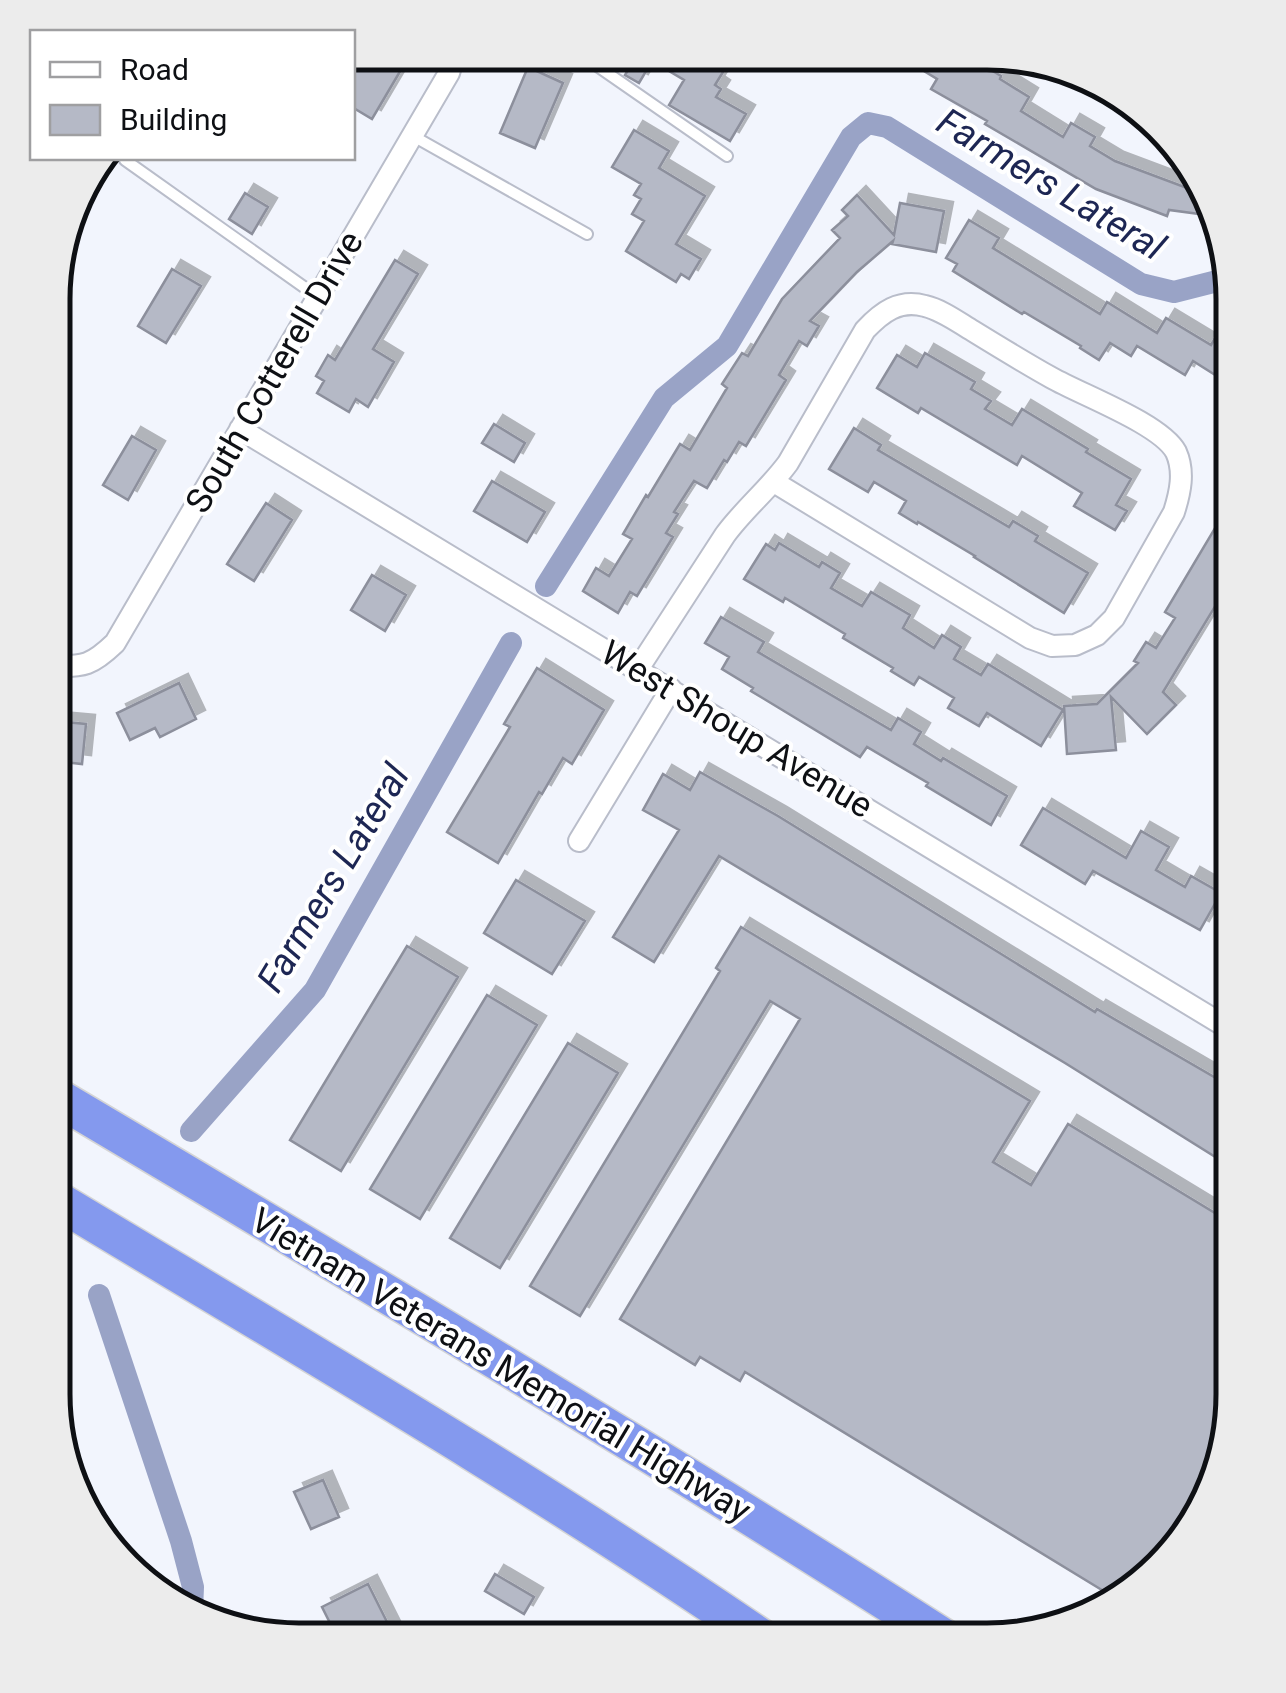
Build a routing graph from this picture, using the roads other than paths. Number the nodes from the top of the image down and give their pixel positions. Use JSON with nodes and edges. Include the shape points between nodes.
{"nodes":[{"id":1,"x":450,"y":70,"type":"edge"},
{"id":2,"x":603,"y":70,"type":"edge"},
{"id":3,"x":412,"y":136,"type":"junction"},
{"id":4,"x":727,"y":156,"type":"dead end"},
{"id":5,"x":125,"y":160,"type":"dead end"},
{"id":6,"x":587,"y":234,"type":"dead end"},
{"id":7,"x":318,"y":297,"type":"junction"},
{"id":8,"x":240,"y":429,"type":"junction"},
{"id":9,"x":774,"y":482,"type":"junction"},
{"id":10,"x":70,"y":667,"type":"edge"},
{"id":11,"x":638,"y":670,"type":"junction"},
{"id":12,"x":671,"y":689,"type":"junction"},
{"id":13,"x":579,"y":840,"type":"dead end"},
{"id":14,"x":1216,"y":1021,"type":"edge"},
{"id":15,"x":70,"y":1104,"type":"edge"},
{"id":16,"x":70,"y":1208,"type":"edge"},
{"id":17,"x":739,"y":1623,"type":"edge"},
{"id":18,"x":920,"y":1623,"type":"edge"}],
"edges":[{"from":1,"to":3,"type":"street","name":"South Cotterell Drive"},
{"from":2,"to":4,"type":"lane"},
{"from":3,"to":6,"type":"lane"},
{"from":3,"to":7,"type":"street","name":"South Cotterell Drive"},
{"from":5,"to":7,"type":"lane"},
{"from":7,"to":8,"type":"street","name":"South Cotterell Drive"},
{"from":8,"to":10,"type":"street","name":"South Cotterell Drive","via":[[114,644],[100,658]]},
{"from":8,"to":11,"type":"street","name":"West Shoup Avenue"},
{"from":9,"to":9,"type":"street","via":[[865,330],[882,312],[905,304],[944,314],[1147,426],[1176,453],[1182,475],[1174,512],[1114,618],[1076,646],[1030,638]]},
{"from":9,"to":11,"type":"street","via":[[725,534]]},
{"from":11,"to":12,"type":"street","name":"West Shoup Avenue"},
{"from":12,"to":13,"type":"street"},
{"from":12,"to":14,"type":"street","name":"West Shoup Avenue"},
{"from":15,"to":18,"type":"highway","name":"Vietnam Veterans Memorial Highway"},
{"from":16,"to":17,"type":"highway"}]}
